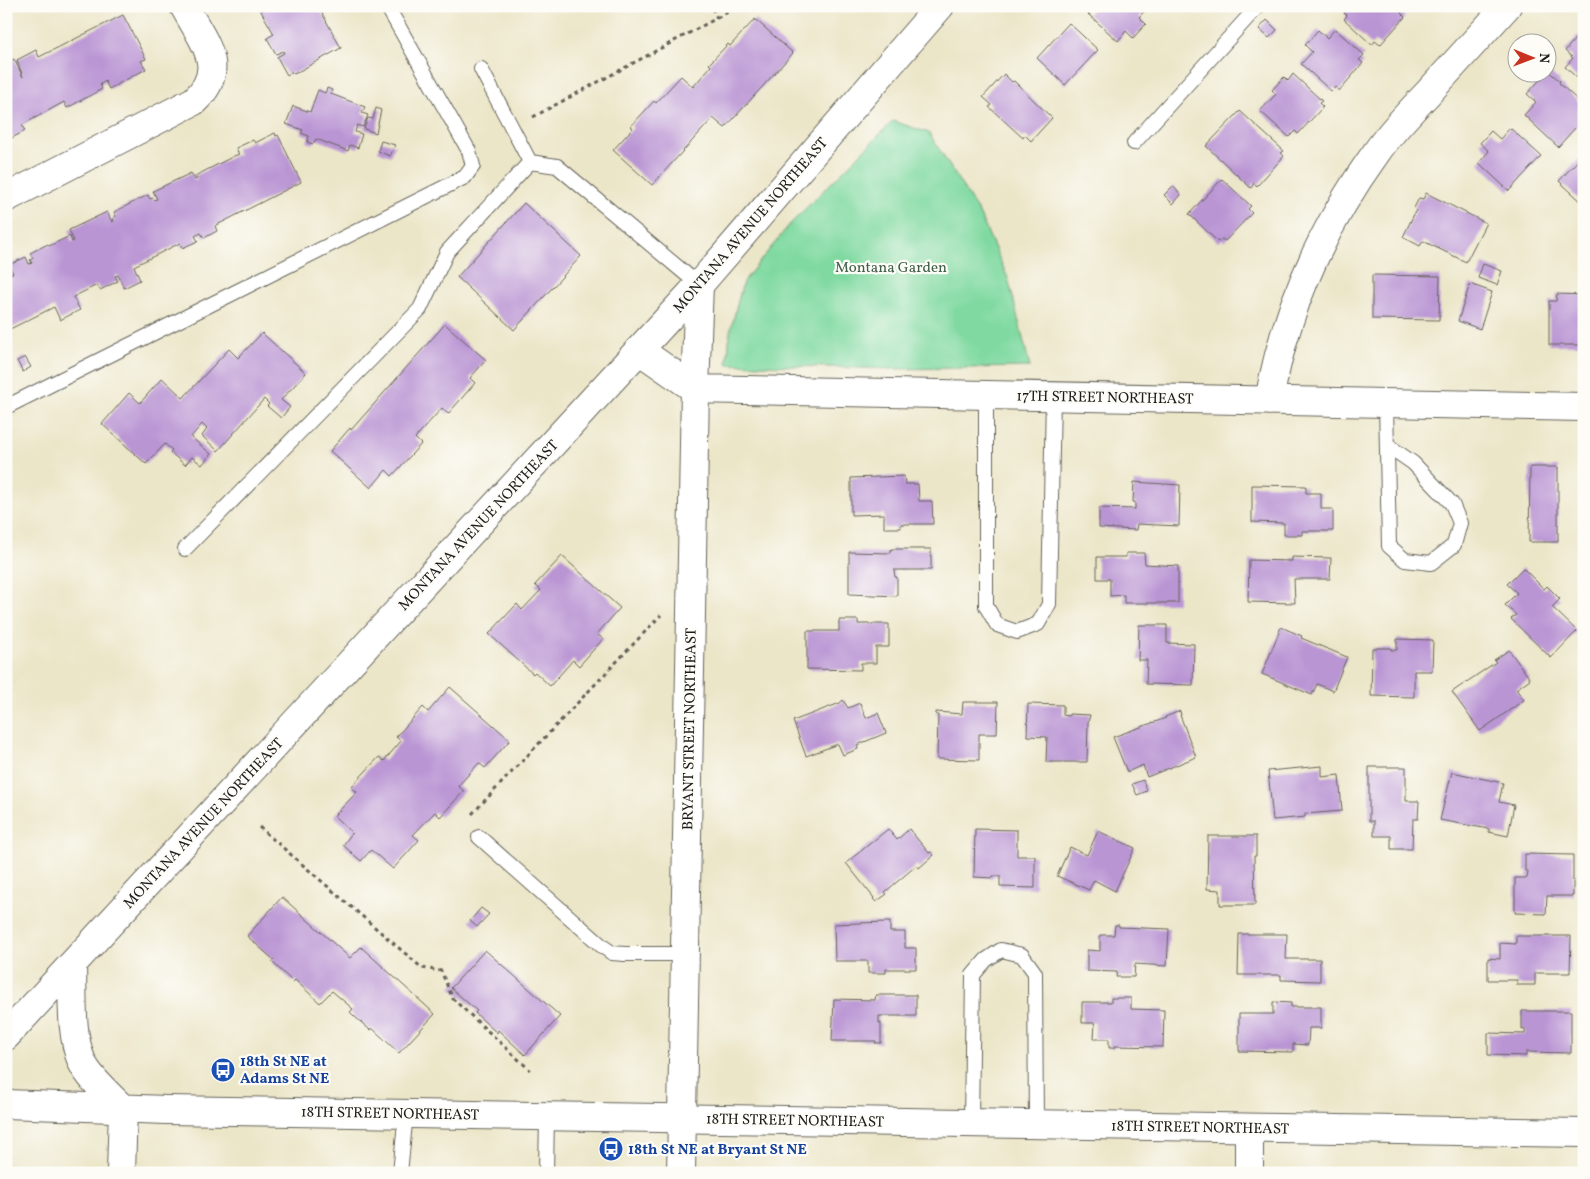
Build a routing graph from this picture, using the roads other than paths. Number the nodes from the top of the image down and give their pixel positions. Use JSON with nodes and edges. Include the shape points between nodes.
{"nodes":[{"id":1,"x":184,"y":6,"type":"edge"},
{"id":2,"x":387,"y":6,"type":"edge"},
{"id":3,"x":940,"y":6,"type":"edge"},
{"id":4,"x":1258,"y":6,"type":"edge"},
{"id":5,"x":1507,"y":6,"type":"edge"},
{"id":6,"x":481,"y":69,"type":"dead end"},
{"id":7,"x":1134,"y":143,"type":"dead end"},
{"id":8,"x":530,"y":162,"type":"junction"},
{"id":9,"x":6,"y":198,"type":"edge"},
{"id":10,"x":700,"y":285,"type":"junction"},
{"id":11,"x":639,"y":350,"type":"junction"},
{"id":12,"x":695,"y":389,"type":"junction"},
{"id":13,"x":986,"y":395,"type":"junction"},
{"id":14,"x":1053,"y":396,"type":"junction"},
{"id":15,"x":1270,"y":401,"type":"junction"},
{"id":16,"x":1386,"y":403,"type":"junction"},
{"id":17,"x":6,"y":407,"type":"edge"},
{"id":18,"x":1584,"y":407,"type":"edge"},
{"id":19,"x":1387,"y":445,"type":"junction"},
{"id":20,"x":185,"y":549,"type":"dead end"},
{"id":21,"x":480,"y":837,"type":"road end"},
{"id":22,"x":685,"y":954,"type":"junction"},
{"id":23,"x":72,"y":965,"type":"junction"},
{"id":24,"x":6,"y":1036,"type":"edge"},
{"id":25,"x":6,"y":1104,"type":"edge"},
{"id":26,"x":122,"y":1109,"type":"junction"},
{"id":27,"x":406,"y":1113,"type":"junction"},
{"id":28,"x":547,"y":1116,"type":"junction"},
{"id":29,"x":682,"y":1118,"type":"junction"},
{"id":30,"x":971,"y":1123,"type":"junction"},
{"id":31,"x":1036,"y":1124,"type":"junction"},
{"id":32,"x":1249,"y":1128,"type":"junction"},
{"id":33,"x":1584,"y":1133,"type":"edge"},
{"id":34,"x":121,"y":1173,"type":"edge"},
{"id":35,"x":400,"y":1173,"type":"edge"},
{"id":36,"x":546,"y":1173,"type":"edge"},
{"id":37,"x":681,"y":1173,"type":"edge"},
{"id":38,"x":1249,"y":1173,"type":"edge"}],
"edges":[{"from":1,"to":9,"type":"street","via":[[212,58],[210,83],[203,93],[194,101]]},
{"from":2,"to":17,"type":"lane","via":[[469,151],[473,166],[465,177]]},
{"from":3,"to":10,"type":"street","name":"MONTANA AVENUE NORTHEAST"},
{"from":4,"to":7,"type":"lane"},
{"from":5,"to":15,"type":"street","via":[[1399,124],[1337,210],[1295,302]]},
{"from":6,"to":8,"type":"lane"},
{"from":8,"to":10,"type":"lane","via":[[557,166]]},
{"from":8,"to":20,"type":"lane","via":[[447,252],[420,309]]},
{"from":10,"to":11,"type":"street","name":"MONTANA AVENUE NORTHEAST"},
{"from":10,"to":12,"type":"street","name":"BRYANT STREET NORTHEAST"},
{"from":11,"to":12,"type":"street"},
{"from":11,"to":23,"type":"street","name":"MONTANA AVENUE NORTHEAST"},
{"from":12,"to":13,"type":"street","name":"17TH STREET NORTHEAST"},
{"from":12,"to":22,"type":"street","name":"BRYANT STREET NORTHEAST"},
{"from":13,"to":14,"type":"street","name":"17TH STREET NORTHEAST"},
{"from":13,"to":14,"type":"lane","via":[[986,606],[997,625],[1017,632],[1038,624],[1049,604]]},
{"from":14,"to":15,"type":"street","name":"17TH STREET NORTHEAST"},
{"from":15,"to":16,"type":"street","name":"17TH STREET NORTHEAST"},
{"from":16,"to":18,"type":"street","name":"17TH STREET NORTHEAST"},
{"from":16,"to":19,"type":"lane"},
{"from":19,"to":19,"type":"lane","via":[[1389,546],[1405,560],[1431,563],[1454,545],[1460,523],[1452,504],[1413,462]]},
{"from":21,"to":22,"type":"lane","via":[[612,953]]},
{"from":22,"to":29,"type":"street","name":"BRYANT STREET NORTHEAST"},
{"from":23,"to":24,"type":"street","name":"MONTANA AVENUE NORTHEAST"},
{"from":23,"to":26,"type":"street","via":[[75,1037],[82,1063]]},
{"from":25,"to":26,"type":"street","name":"18TH STREET NORTHEAST"},
{"from":26,"to":27,"type":"street","name":"18TH STREET NORTHEAST"},
{"from":26,"to":34,"type":"street"},
{"from":27,"to":28,"type":"street","name":"18TH STREET NORTHEAST"},
{"from":27,"to":35,"type":"lane"},
{"from":28,"to":29,"type":"street","name":"18TH STREET NORTHEAST"},
{"from":28,"to":36,"type":"lane"},
{"from":29,"to":30,"type":"street","name":"18TH STREET NORTHEAST"},
{"from":29,"to":37,"type":"street","name":"BRYANT STREET NORTHEAST"},
{"from":30,"to":31,"type":"street","name":"18TH STREET NORTHEAST"},
{"from":30,"to":31,"type":"lane","via":[[973,975],[986,960],[1001,950],[1022,955],[1035,973]]},
{"from":31,"to":32,"type":"street","name":"18TH STREET NORTHEAST"},
{"from":32,"to":33,"type":"street","name":"18TH STREET NORTHEAST"},
{"from":32,"to":38,"type":"street"}]}
